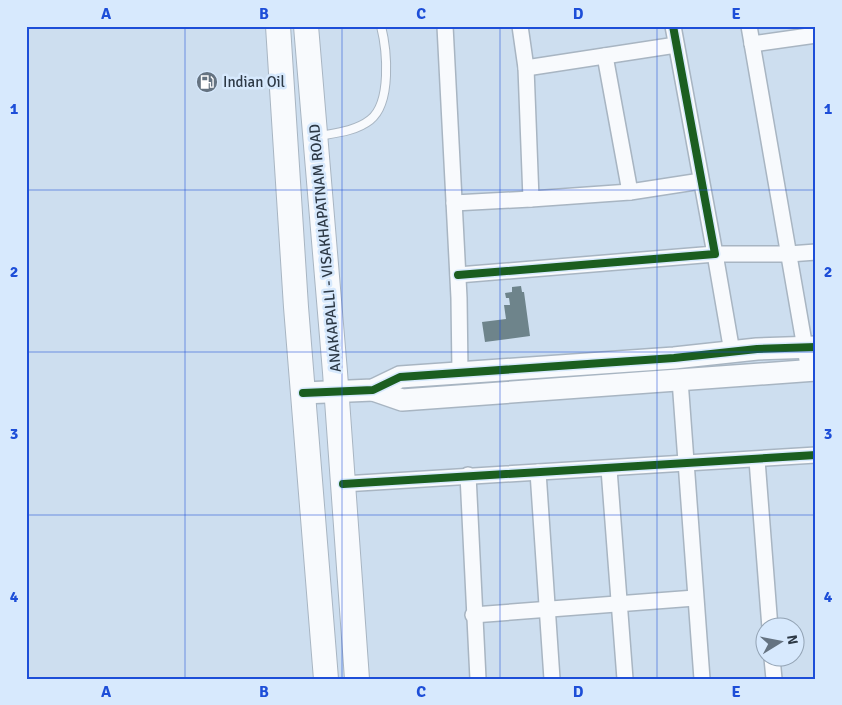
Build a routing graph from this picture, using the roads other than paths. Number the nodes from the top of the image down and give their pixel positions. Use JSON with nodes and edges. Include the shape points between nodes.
{"nodes":[{"id":1,"x":278,"y":26,"type":"edge"},
{"id":2,"x":306,"y":26,"type":"edge"},
{"id":3,"x":381,"y":26,"type":"edge"},
{"id":4,"x":445,"y":26,"type":"edge"},
{"id":5,"x":520,"y":26,"type":"edge"},
{"id":6,"x":673,"y":26,"type":"edge"},
{"id":7,"x":750,"y":26,"type":"edge"},
{"id":8,"x":816,"y":35,"type":"edge"},
{"id":9,"x":752,"y":44,"type":"junction"},
{"id":10,"x":676,"y":45,"type":"junction"},
{"id":11,"x":605,"y":56,"type":"junction"},
{"id":12,"x":526,"y":68,"type":"junction"},
{"id":13,"x":316,"y":137,"type":"junction"},
{"id":14,"x":701,"y":181,"type":"junction"},
{"id":15,"x":630,"y":192,"type":"junction"},
{"id":16,"x":531,"y":199,"type":"junction"},
{"id":17,"x":454,"y":202,"type":"junction"},
{"id":18,"x":816,"y":252,"type":"edge"},
{"id":19,"x":715,"y":254,"type":"junction"},
{"id":20,"x":789,"y":254,"type":"junction"},
{"id":21,"x":458,"y":275,"type":"junction"},
{"id":22,"x":810,"y":347,"type":"edge"},
{"id":23,"x":732,"y":352,"type":"junction"},
{"id":24,"x":812,"y":371,"type":"edge"},
{"id":25,"x":460,"y":372,"type":"junction"},
{"id":26,"x":680,"y":380,"type":"junction"},
{"id":27,"x":373,"y":390,"type":"junction"},
{"id":28,"x":337,"y":392,"type":"junction"},
{"id":29,"x":303,"y":393,"type":"junction"},
{"id":30,"x":816,"y":455,"type":"edge"},
{"id":31,"x":757,"y":460,"type":"junction"},
{"id":32,"x":685,"y":464,"type":"junction"},
{"id":33,"x":610,"y":468,"type":"junction"},
{"id":34,"x":538,"y":472,"type":"junction"},
{"id":35,"x":468,"y":476,"type":"junction"},
{"id":36,"x":343,"y":484,"type":"junction"},
{"id":37,"x":695,"y":598,"type":"junction"},
{"id":38,"x":619,"y":604,"type":"junction"},
{"id":39,"x":548,"y":609,"type":"junction"},
{"id":40,"x":473,"y":615,"type":"junction"},
{"id":41,"x":769,"y":618,"type":"edge"},
{"id":42,"x":326,"y":679,"type":"edge"},
{"id":43,"x":357,"y":679,"type":"edge"},
{"id":44,"x":478,"y":679,"type":"edge"},
{"id":45,"x":552,"y":679,"type":"edge"},
{"id":46,"x":625,"y":679,"type":"edge"},
{"id":47,"x":702,"y":679,"type":"edge"}],
"edges":[{"from":1,"to":29,"type":"main road","name":"ANAKAPALLI - VISAKHAPATNAM ROAD"},
{"from":2,"to":13,"type":"main road","name":"ANAKAPALLI - VISAKHAPATNAM ROAD"},
{"from":3,"to":13,"type":"lane","via":[[386,59],[382,104],[372,119],[354,129]]},
{"from":4,"to":17,"type":"street"},
{"from":5,"to":12,"type":"street"},
{"from":6,"to":10,"type":"street"},
{"from":7,"to":9,"type":"street"},
{"from":8,"to":9,"type":"street"},
{"from":9,"to":20,"type":"street"},
{"from":10,"to":11,"type":"street"},
{"from":10,"to":14,"type":"street"},
{"from":11,"to":12,"type":"street"},
{"from":11,"to":15,"type":"street"},
{"from":12,"to":16,"type":"street"},
{"from":13,"to":28,"type":"main road","name":"ANAKAPALLI - VISAKHAPATNAM ROAD"},
{"from":14,"to":15,"type":"street"},
{"from":14,"to":19,"type":"street"},
{"from":15,"to":16,"type":"street"},
{"from":16,"to":17,"type":"street"},
{"from":17,"to":21,"type":"street"},
{"from":18,"to":20,"type":"street"},
{"from":19,"to":20,"type":"street"},
{"from":19,"to":21,"type":"street"},
{"from":19,"to":23,"type":"street"},
{"from":20,"to":22,"type":"street"},
{"from":21,"to":25,"type":"street"},
{"from":22,"to":23,"type":"street"},
{"from":22,"to":24,"type":"street"},
{"from":23,"to":25,"type":"street"},
{"from":24,"to":26,"type":"street"},
{"from":25,"to":27,"type":"street","via":[[400,378]]},
{"from":26,"to":27,"type":"street","via":[[402,400]]},
{"from":26,"to":32,"type":"street"},
{"from":27,"to":28,"type":"street"},
{"from":28,"to":29,"type":"street"},
{"from":28,"to":36,"type":"main road","name":"ANAKAPALLI - VISAKHAPATNAM ROAD"},
{"from":29,"to":42,"type":"main road","name":"ANAKAPALLI - VISAKHAPATNAM ROAD"},
{"from":30,"to":31,"type":"street"},
{"from":31,"to":32,"type":"street"},
{"from":31,"to":41,"type":"street"},
{"from":32,"to":33,"type":"street"},
{"from":32,"to":37,"type":"street"},
{"from":33,"to":34,"type":"street"},
{"from":33,"to":38,"type":"street"},
{"from":34,"to":35,"type":"street"},
{"from":34,"to":39,"type":"street"},
{"from":35,"to":36,"type":"street"},
{"from":35,"to":40,"type":"street"},
{"from":36,"to":43,"type":"main road","name":"ANAKAPALLI - VISAKHAPATNAM ROAD"},
{"from":37,"to":38,"type":"street"},
{"from":37,"to":47,"type":"street"},
{"from":38,"to":39,"type":"street"},
{"from":38,"to":46,"type":"street"},
{"from":39,"to":40,"type":"street"},
{"from":39,"to":45,"type":"street"},
{"from":40,"to":44,"type":"street"}]}
